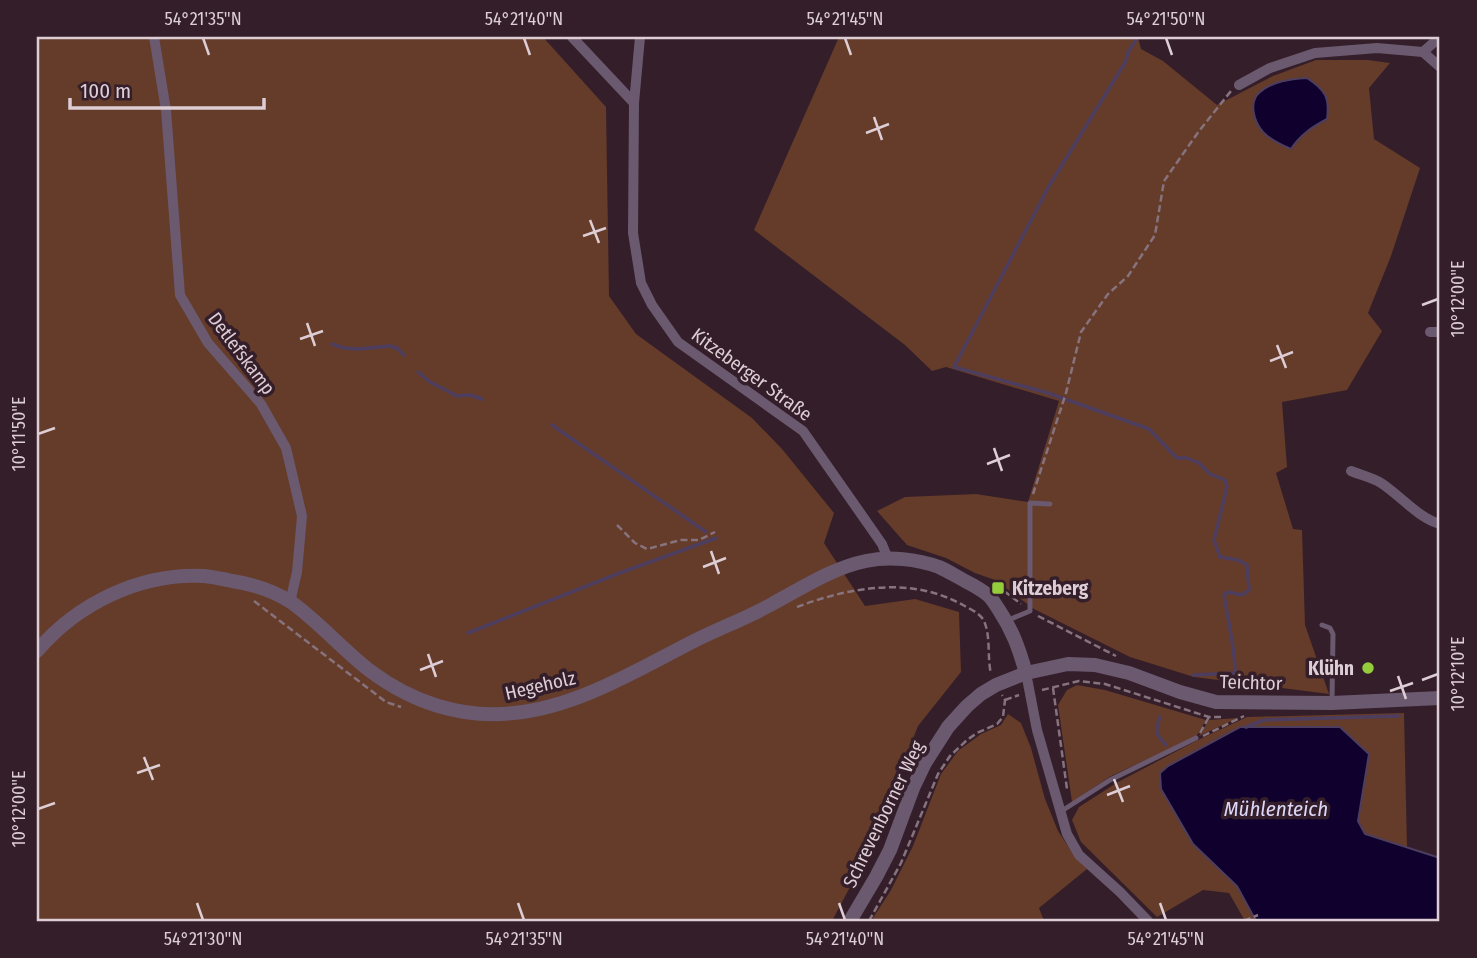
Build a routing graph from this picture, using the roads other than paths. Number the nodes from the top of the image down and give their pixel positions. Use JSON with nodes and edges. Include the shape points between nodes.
{"nodes":[{"id":1,"x":154,"y":37,"type":"edge"},
{"id":2,"x":572,"y":37,"type":"edge"},
{"id":3,"x":640,"y":37,"type":"edge"},
{"id":4,"x":1440,"y":37,"type":"edge"},
{"id":5,"x":1423,"y":52,"type":"junction"},
{"id":6,"x":1440,"y":67,"type":"edge"},
{"id":7,"x":1239,"y":85,"type":"road end"},
{"id":8,"x":634,"y":103,"type":"junction"},
{"id":9,"x":1351,"y":471,"type":"dead end"},
{"id":10,"x":1050,"y":504,"type":"dead end"},
{"id":11,"x":1440,"y":524,"type":"edge"},
{"id":12,"x":888,"y":559,"type":"junction"},
{"id":13,"x":290,"y":602,"type":"junction"},
{"id":14,"x":1006,"y":621,"type":"junction"},
{"id":15,"x":1322,"y":625,"type":"dead end"},
{"id":16,"x":37,"y":651,"type":"edge"},
{"id":17,"x":1026,"y":673,"type":"junction"},
{"id":18,"x":1440,"y":698,"type":"edge"},
{"id":19,"x":1332,"y":703,"type":"junction"},
{"id":20,"x":1196,"y":738,"type":"road end"},
{"id":21,"x":1065,"y":809,"type":"junction"},
{"id":22,"x":850,"y":921,"type":"edge"},
{"id":23,"x":1148,"y":921,"type":"edge"}],
"edges":[{"from":1,"to":13,"type":"street","name":"Detlefskamp","via":[[166,110],[180,295],[208,343],[261,404],[286,448],[302,516]]},
{"from":2,"to":8,"type":"street"},
{"from":3,"to":8,"type":"street","name":"Kitzeberger Straße"},
{"from":4,"to":5,"type":"street"},
{"from":5,"to":6,"type":"street"},
{"from":5,"to":7,"type":"street","via":[[1377,48],[1315,53],[1270,68]]},
{"from":8,"to":12,"type":"street","name":"Kitzeberger Straße","via":[[633,233],[641,283],[652,305],[678,342],[803,431]]},
{"from":9,"to":11,"type":"street","via":[[1381,483]]},
{"from":10,"to":14,"type":"lane","via":[[1030,503],[1030,611]]},
{"from":12,"to":13,"type":"street","name":"Hegeholz","via":[[830,572],[587,694],[515,713],[458,711],[397,689]]},
{"from":12,"to":14,"type":"street","name":"Hegeholz","via":[[940,568],[972,584],[989,596]]},
{"from":13,"to":16,"type":"street","name":"Hegeholz","via":[[240,582],[170,577],[135,584],[99,600],[65,622]]},
{"from":14,"to":17,"type":"street","name":"Hegeholz"},
{"from":15,"to":19,"type":"lane","via":[[1333,635]]},
{"from":17,"to":19,"type":"street","name":"Teichtor","via":[[1068,664],[1095,665],[1216,702]]},
{"from":17,"to":21,"type":"street","via":[[1037,730]]},
{"from":17,"to":22,"type":"street","name":"Schrevenborner Weg","via":[[981,694],[948,727],[925,763],[890,850]]},
{"from":18,"to":19,"type":"street","name":"Teichtor"},
{"from":20,"to":21,"type":"lane","via":[[1110,780]]},
{"from":21,"to":23,"type":"street","via":[[1067,834],[1079,855]]}]}
